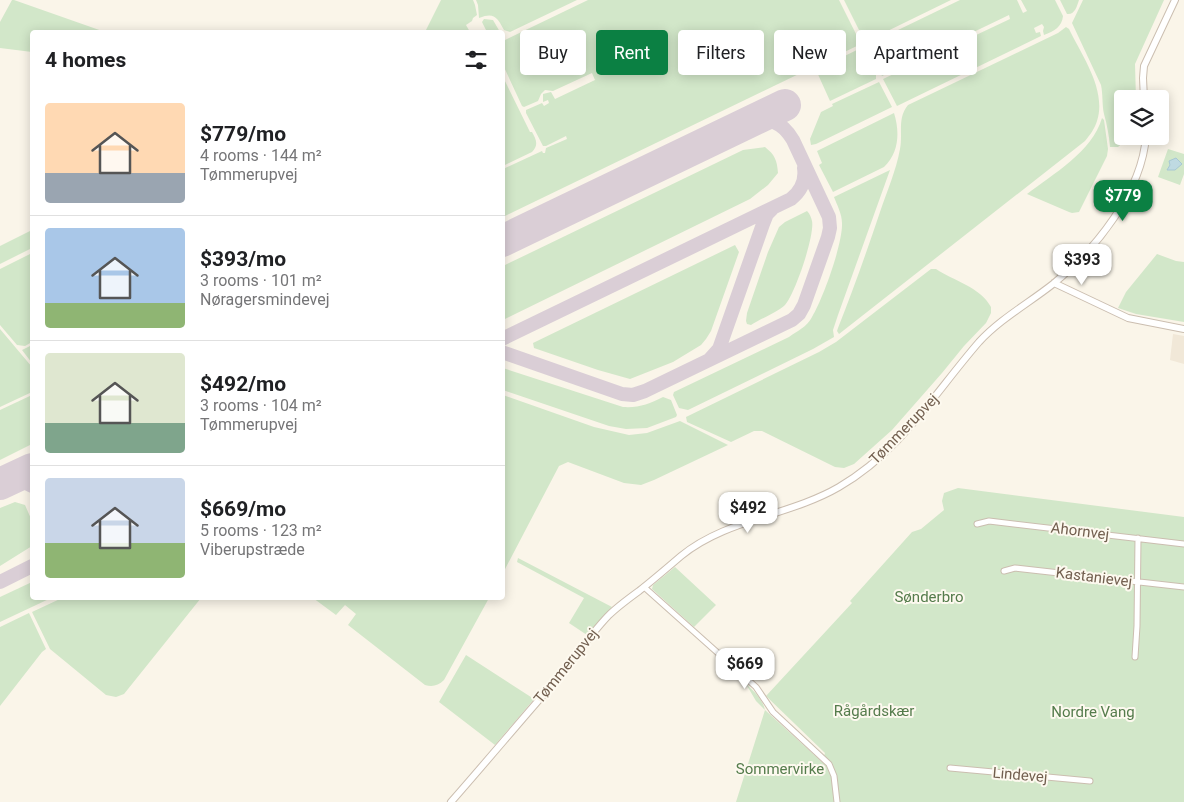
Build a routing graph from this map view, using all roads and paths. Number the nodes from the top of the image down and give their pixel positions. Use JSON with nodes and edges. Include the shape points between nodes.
{"nodes":[{"id":1,"x":1175,"y":0,"type":"edge"},
{"id":2,"x":1144,"y":90,"type":"edge"},
{"id":3,"x":1145,"y":145,"type":"edge"},
{"id":4,"x":1054,"y":283,"type":"junction"},
{"id":5,"x":1184,"y":329,"type":"edge"},
{"id":6,"x":977,"y":524,"type":"dead end"},
{"id":7,"x":1138,"y":538,"type":"junction"},
{"id":8,"x":1184,"y":544,"type":"edge"},
{"id":9,"x":1004,"y":571,"type":"dead end"},
{"id":10,"x":1138,"y":582,"type":"junction"},
{"id":11,"x":644,"y":587,"type":"junction"},
{"id":12,"x":1184,"y":588,"type":"edge"},
{"id":13,"x":1134,"y":657,"type":"dead end"},
{"id":14,"x":950,"y":768,"type":"dead end"},
{"id":15,"x":1090,"y":781,"type":"dead end"},
{"id":16,"x":451,"y":802,"type":"edge"},
{"id":17,"x":837,"y":802,"type":"edge"}],
"edges":[{"from":1,"to":2,"type":"street","via":[[1144,66]]},
{"from":3,"to":4,"type":"street","name":"Tømmerupvej","via":[[1142,161],[1128,196],[1092,246]]},
{"from":4,"to":5,"type":"street","via":[[1128,318]]},
{"from":4,"to":11,"type":"street","name":"Tømmerupvej","via":[[980,341],[929,406],[877,461],[838,488],[701,542]]},
{"from":6,"to":7,"type":"street","name":"Ahornvej","via":[[989,521]]},
{"from":7,"to":8,"type":"street","name":"Ahornvej"},
{"from":7,"to":10,"type":"street"},
{"from":9,"to":10,"type":"street","name":"Kastanievej","via":[[1015,568]]},
{"from":10,"to":12,"type":"street","name":"Kastanievej"},
{"from":10,"to":13,"type":"street"},
{"from":11,"to":16,"type":"street","name":"Tømmerupvej","via":[[599,626]]},
{"from":11,"to":17,"type":"street","via":[[756,687],[772,712],[829,764]]},
{"from":14,"to":15,"type":"street","name":"Lindevej"}]}
